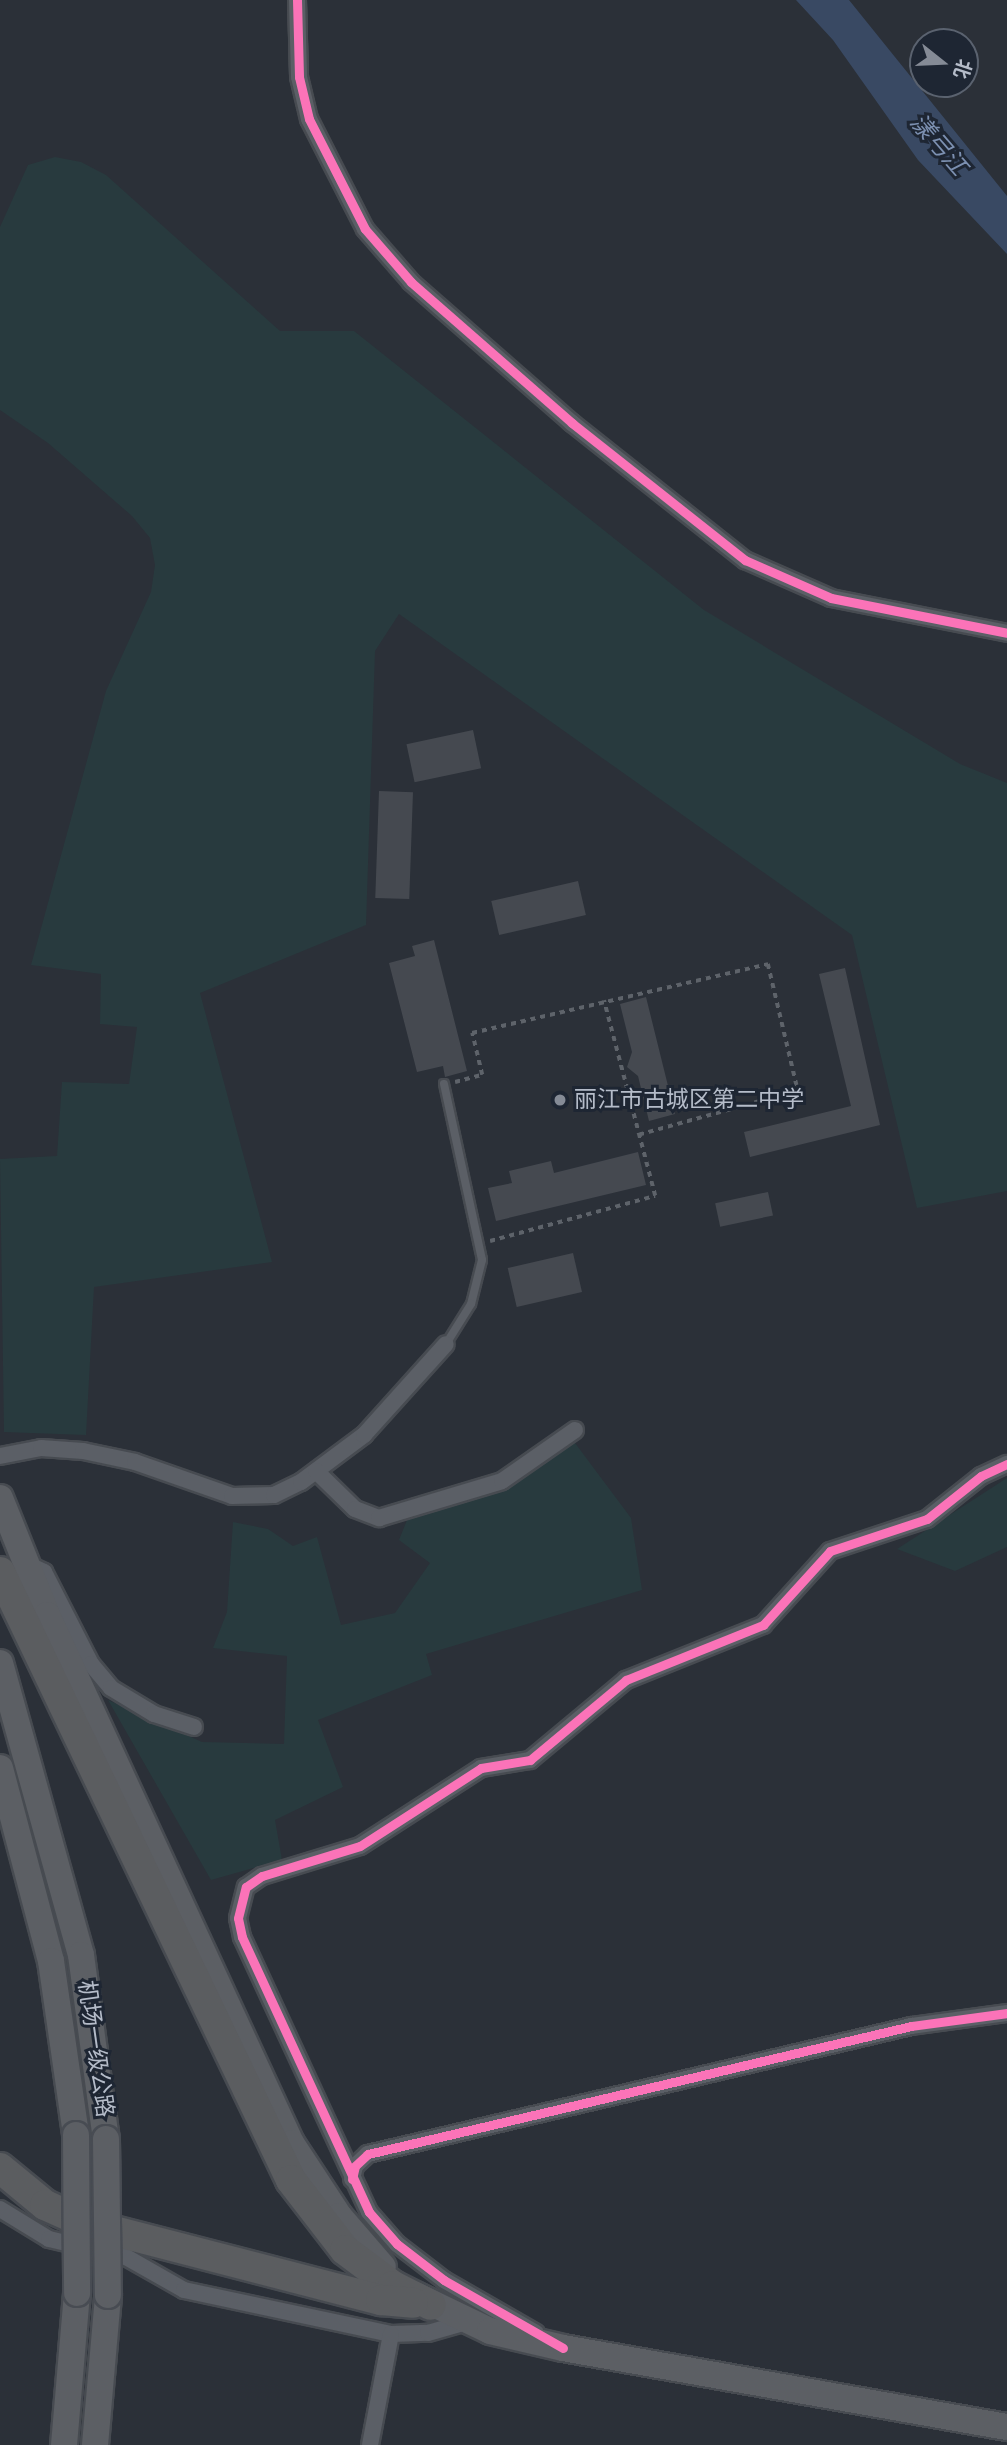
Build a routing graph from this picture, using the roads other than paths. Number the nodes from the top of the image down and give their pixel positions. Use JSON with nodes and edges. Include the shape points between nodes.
{"nodes":[{"id":1,"x":297,"y":0,"type":"edge"},
{"id":2,"x":1007,"y":633,"type":"edge"},
{"id":3,"x":444,"y":1084,"type":"road end"},
{"id":4,"x":446,"y":1345,"type":"joint"},
{"id":5,"x":575,"y":1430,"type":"dead end"},
{"id":6,"x":0,"y":1456,"type":"edge"},
{"id":7,"x":1007,"y":1464,"type":"edge"},
{"id":8,"x":316,"y":1471,"type":"junction"},
{"id":9,"x":0,"y":1498,"type":"edge"},
{"id":10,"x":13,"y":1567,"type":"edge"},
{"id":11,"x":0,"y":1663,"type":"edge"},
{"id":12,"x":194,"y":1727,"type":"dead end"},
{"id":13,"x":0,"y":1768,"type":"edge"},
{"id":14,"x":1007,"y":2013,"type":"edge"},
{"id":15,"x":0,"y":2168,"type":"edge"},
{"id":16,"x":352,"y":2179,"type":"junction"},
{"id":17,"x":0,"y":2209,"type":"edge"},
{"id":18,"x":431,"y":2305,"type":"junction"},
{"id":19,"x":466,"y":2322,"type":"junction"},
{"id":20,"x":391,"y":2334,"type":"junction"},
{"id":21,"x":563,"y":2348,"type":"junction"},
{"id":22,"x":1007,"y":2427,"type":"edge"},
{"id":23,"x":64,"y":2445,"type":"edge"},
{"id":24,"x":95,"y":2445,"type":"edge"},
{"id":25,"x":370,"y":2445,"type":"edge"}],
"edges":[{"from":1,"to":2,"type":"street","via":[[299,77],[309,119],[365,229],[411,282],[572,423],[745,560],[831,597]]},
{"from":3,"to":4,"type":"lane","via":[[481,1243],[476,1290]]},
{"from":4,"to":8,"type":"street","via":[[364,1435]]},
{"from":5,"to":8,"type":"street","via":[[502,1481],[379,1518],[355,1509]]},
{"from":6,"to":8,"type":"street","via":[[41,1448],[83,1451],[246,1498],[274,1495]]},
{"from":7,"to":16,"type":"street","via":[[981,1476],[927,1519],[830,1551],[764,1625],[626,1680],[530,1760],[481,1769],[360,1846],[262,1876],[246,1887],[238,1918],[242,1937]]},
{"from":9,"to":10,"type":"highway"},
{"from":10,"to":12,"type":"street","via":[[44,1573],[91,1664],[111,1688],[154,1714]]},
{"from":10,"to":18,"type":"highway","via":[[291,2180],[345,2250],[393,2286]]},
{"from":11,"to":24,"type":"highway","name":"机场一级公路","bridge":true,"via":[[81,1955],[106,2139],[108,2295]]},
{"from":13,"to":23,"type":"highway","name":"机场一级公路","bridge":true,"via":[[51,1961],[76,2135],[76,2293]]},
{"from":14,"to":16,"type":"street","via":[[911,2026],[368,2154],[355,2166]]},
{"from":15,"to":18,"type":"highway","via":[[45,2205],[87,2224],[381,2301]]},
{"from":16,"to":21,"type":"street","via":[[369,2212],[397,2244],[477,2302]]},
{"from":17,"to":20,"type":"street","via":[[49,2239],[126,2258],[167,2285]]},
{"from":18,"to":19,"type":"highway"},
{"from":19,"to":20,"type":"street","via":[[428,2333]]},
{"from":19,"to":21,"type":"highway"},
{"from":20,"to":25,"type":"street"},
{"from":21,"to":22,"type":"highway"}]}
